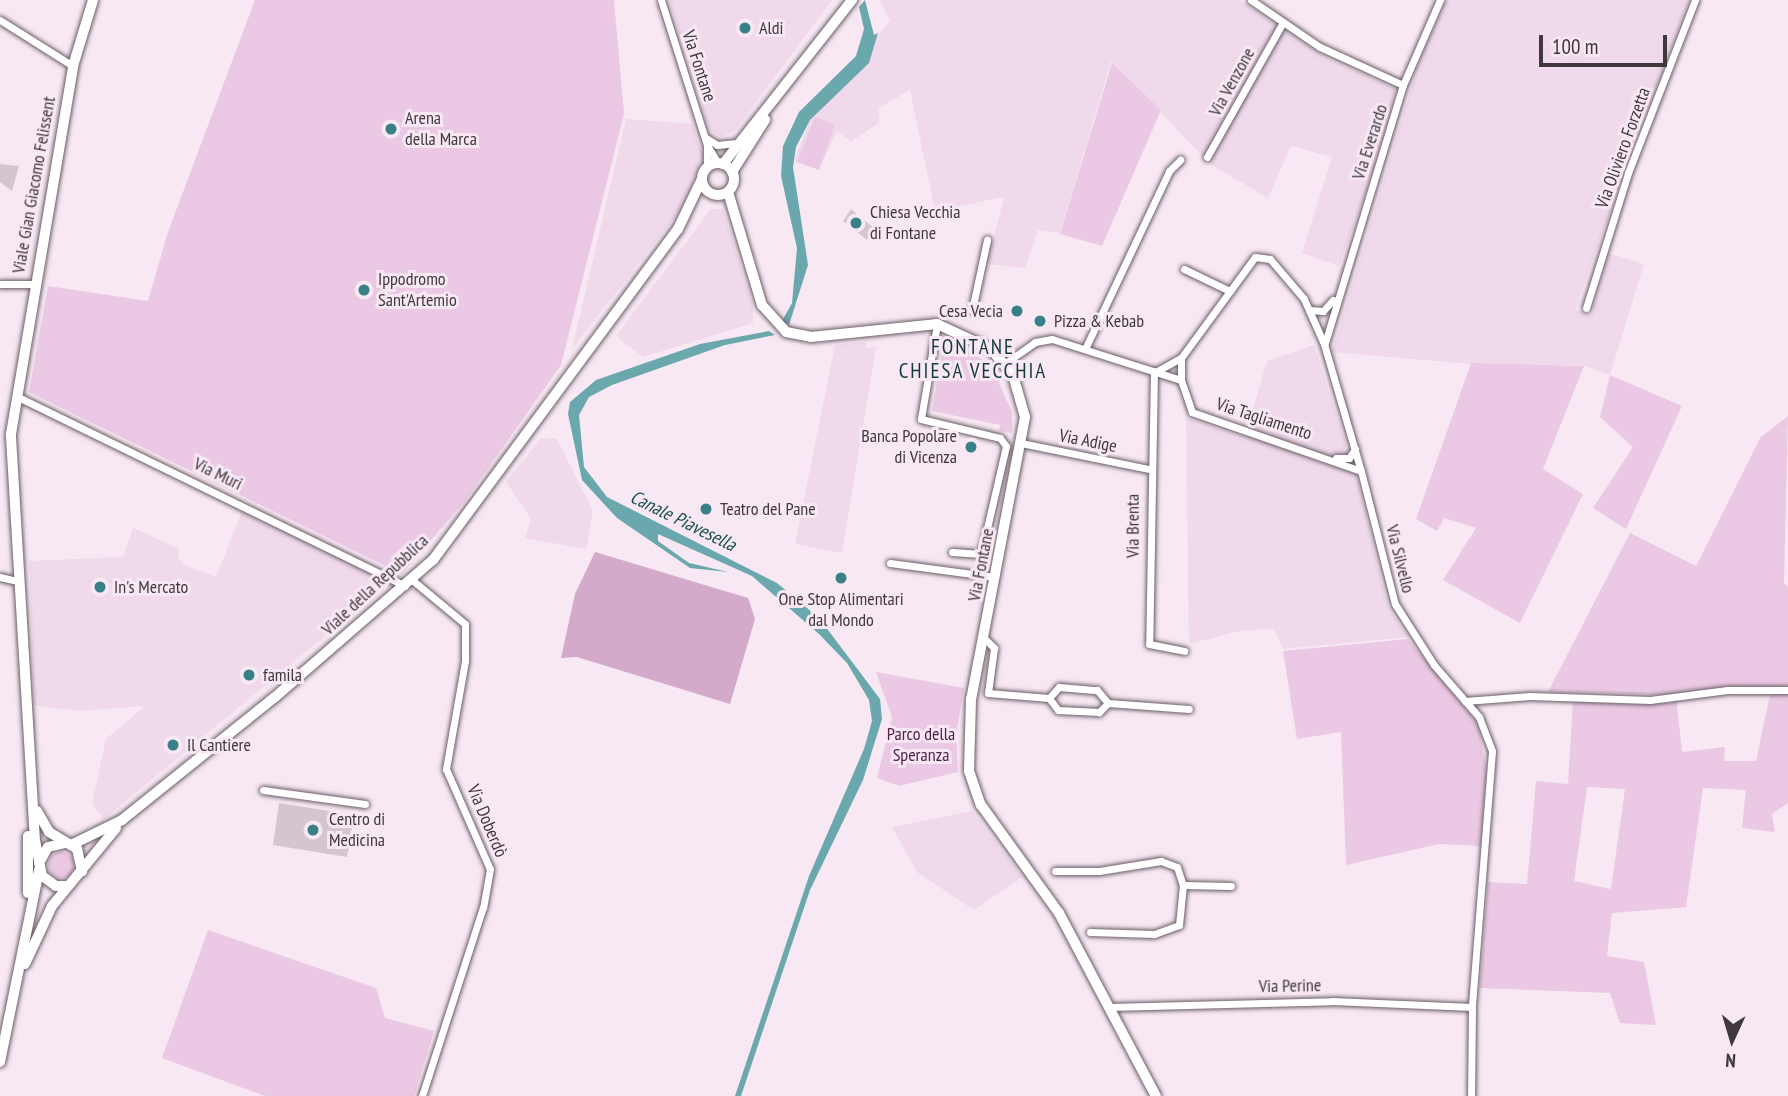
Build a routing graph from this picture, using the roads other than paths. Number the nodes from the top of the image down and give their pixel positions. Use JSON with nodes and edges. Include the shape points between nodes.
{"nodes":[{"id":1,"x":93,"y":0,"type":"edge"},
{"id":2,"x":661,"y":0,"type":"edge"},
{"id":3,"x":852,"y":0,"type":"edge"},
{"id":4,"x":1251,"y":0,"type":"edge"},
{"id":5,"x":1440,"y":0,"type":"edge"},
{"id":6,"x":1695,"y":0,"type":"edge"},
{"id":7,"x":0,"y":20,"type":"edge"},
{"id":8,"x":1283,"y":22,"type":"junction"},
{"id":9,"x":73,"y":66,"type":"junction"},
{"id":10,"x":1403,"y":85,"type":"junction"},
{"id":11,"x":771,"y":108,"type":"junction"},
{"id":12,"x":706,"y":141,"type":"junction"},
{"id":13,"x":741,"y":142,"type":"junction"},
{"id":14,"x":1208,"y":157,"type":"dead end"},
{"id":15,"x":1180,"y":160,"type":"dead end"},
{"id":16,"x":716,"y":165,"type":"junction"},
{"id":17,"x":732,"y":172,"type":"junction"},
{"id":18,"x":701,"y":181,"type":"junction"},
{"id":19,"x":720,"y":194,"type":"junction"},
{"id":20,"x":678,"y":229,"type":"junction"},
{"id":21,"x":987,"y":240,"type":"dead end"},
{"id":22,"x":1184,"y":270,"type":"dead end"},
{"id":23,"x":0,"y":284,"type":"edge"},
{"id":24,"x":34,"y":284,"type":"junction"},
{"id":25,"x":1230,"y":291,"type":"junction"},
{"id":26,"x":1336,"y":296,"type":"junction"},
{"id":27,"x":1586,"y":308,"type":"dead end"},
{"id":28,"x":972,"y":310,"type":"dead end"},
{"id":29,"x":1309,"y":310,"type":"junction"},
{"id":30,"x":937,"y":324,"type":"junction"},
{"id":31,"x":1324,"y":345,"type":"junction"},
{"id":32,"x":1086,"y":349,"type":"junction"},
{"id":33,"x":1181,"y":358,"type":"junction"},
{"id":34,"x":1004,"y":364,"type":"junction"},
{"id":35,"x":1154,"y":371,"type":"junction"},
{"id":36,"x":1181,"y":380,"type":"junction"},
{"id":37,"x":15,"y":396,"type":"junction"},
{"id":38,"x":1021,"y":443,"type":"junction"},
{"id":39,"x":1355,"y":449,"type":"junction"},
{"id":40,"x":1328,"y":457,"type":"junction"},
{"id":41,"x":1149,"y":469,"type":"junction"},
{"id":42,"x":1361,"y":471,"type":"junction"},
{"id":43,"x":999,"y":476,"type":"junction"},
{"id":44,"x":1014,"y":479,"type":"junction"},
{"id":45,"x":952,"y":552,"type":"dead end"},
{"id":46,"x":890,"y":563,"type":"dead end"},
{"id":47,"x":0,"y":577,"type":"edge"},
{"id":48,"x":995,"y":577,"type":"junction"},
{"id":49,"x":17,"y":581,"type":"junction"},
{"id":50,"x":408,"y":582,"type":"junction"},
{"id":51,"x":983,"y":637,"type":"junction"},
{"id":52,"x":1184,"y":651,"type":"dead end"},
{"id":53,"x":1788,"y":691,"type":"edge"},
{"id":54,"x":988,"y":694,"type":"junction"},
{"id":55,"x":1049,"y":698,"type":"junction"},
{"id":56,"x":971,"y":699,"type":"junction"},
{"id":57,"x":1465,"y":701,"type":"junction"},
{"id":58,"x":1108,"y":703,"type":"junction"},
{"id":59,"x":1189,"y":709,"type":"dead end"},
{"id":60,"x":27,"y":756,"type":"junction"},
{"id":61,"x":262,"y":790,"type":"dead end"},
{"id":62,"x":307,"y":796,"type":"junction"},
{"id":63,"x":365,"y":804,"type":"dead end"},
{"id":64,"x":305,"y":807,"type":"dead end"},
{"id":65,"x":122,"y":820,"type":"junction"},
{"id":66,"x":69,"y":844,"type":"junction"},
{"id":67,"x":39,"y":867,"type":"junction"},
{"id":68,"x":1055,"y":871,"type":"dead end"},
{"id":69,"x":81,"y":874,"type":"junction"},
{"id":70,"x":1183,"y":885,"type":"junction"},
{"id":71,"x":68,"y":886,"type":"junction"},
{"id":72,"x":1231,"y":886,"type":"dead end"},
{"id":73,"x":1090,"y":932,"type":"dead end"},
{"id":74,"x":22,"y":946,"type":"junction"},
{"id":75,"x":19,"y":979,"type":"junction"},
{"id":76,"x":1110,"y":1007,"type":"junction"},
{"id":77,"x":1472,"y":1007,"type":"junction"},
{"id":78,"x":0,"y":1062,"type":"edge"},
{"id":79,"x":422,"y":1096,"type":"edge"},
{"id":80,"x":1156,"y":1096,"type":"edge"},
{"id":81,"x":1471,"y":1096,"type":"edge"}],
"edges":[{"from":1,"to":9,"type":"main road","name":"Viale Gian Giacomo Felissent"},
{"from":2,"to":12,"type":"street","name":"Via Fontane"},
{"from":3,"to":11,"type":"main road","name":"Viale della Repubblica"},
{"from":4,"to":8,"type":"street"},
{"from":5,"to":10,"type":"street","name":"Via Everardo"},
{"from":6,"to":27,"type":"street","name":"Via Oliviero Forzetta","via":[[1628,173]]},
{"from":7,"to":9,"type":"street"},
{"from":8,"to":10,"type":"street","via":[[1320,47]]},
{"from":8,"to":14,"type":"street","name":"Via Venzone"},
{"from":9,"to":24,"type":"main road","name":"Viale Gian Giacomo Felissent"},
{"from":10,"to":26,"type":"street","name":"Via Everardo"},
{"from":11,"to":13,"type":"main road","name":"Viale della Repubblica"},
{"from":11,"to":17,"type":"main road","name":"Viale della Repubblica"},
{"from":12,"to":13,"type":"street","via":[[717,145]]},
{"from":12,"to":16,"type":"street","name":"Via Fontane"},
{"from":13,"to":16,"type":"main road","name":"Viale della Repubblica"},
{"from":15,"to":32,"type":"street","via":[[1169,171]]},
{"from":16,"to":17,"type":"main road"},
{"from":16,"to":18,"type":"main road","name":"Viale della Repubblica"},
{"from":17,"to":19,"type":"main road","name":"Viale della Repubblica"},
{"from":18,"to":19,"type":"main road"},
{"from":18,"to":20,"type":"main road","name":"Viale della Repubblica"},
{"from":19,"to":20,"type":"main road","name":"Viale della Repubblica"},
{"from":19,"to":30,"type":"street","via":[[730,208],[762,305],[774,324],[786,332],[822,337]]},
{"from":20,"to":50,"type":"main road","name":"Viale della Repubblica","via":[[475,507]]},
{"from":21,"to":28,"type":"street"},
{"from":22,"to":25,"type":"street"},
{"from":23,"to":24,"type":"street"},
{"from":24,"to":37,"type":"main road","name":"Viale Gian Giacomo Felissent"},
{"from":25,"to":29,"type":"street","name":"Via Silvello","via":[[1251,261],[1264,256],[1286,274]]},
{"from":25,"to":33,"type":"street","name":"Via Silvello"},
{"from":26,"to":29,"type":"street","via":[[1323,311]]},
{"from":26,"to":31,"type":"street","name":"Via Everardo"},
{"from":29,"to":31,"type":"street","name":"Via Silvello"},
{"from":30,"to":34,"type":"street","name":"Via Fontane","via":[[991,349]]},
{"from":30,"to":43,"type":"street","via":[[919,415],[925,422],[1000,438],[1006,446]]},
{"from":31,"to":39,"type":"street","name":"Via Silvello"},
{"from":32,"to":34,"type":"street","via":[[1045,338]]},
{"from":32,"to":35,"type":"street"},
{"from":33,"to":35,"type":"street"},
{"from":33,"to":36,"type":"street","name":"Via Tagliamento"},
{"from":34,"to":38,"type":"street","name":"Via Fontane","via":[[1023,397]]},
{"from":35,"to":36,"type":"street"},
{"from":35,"to":41,"type":"street","name":"Via Brenta"},
{"from":36,"to":40,"type":"street","name":"Via Tagliamento","via":[[1192,412]]},
{"from":37,"to":49,"type":"main road","name":"Viale Gian Giacomo Felissent","via":[[11,452]]},
{"from":37,"to":50,"type":"street","name":"Via Muri"},
{"from":38,"to":41,"type":"street","name":"Via Adige"},
{"from":38,"to":44,"type":"street","name":"Via Fontane"},
{"from":39,"to":40,"type":"street","name":"Via Tagliamento","via":[[1346,459]]},
{"from":39,"to":42,"type":"street","name":"Via Silvello"},
{"from":40,"to":42,"type":"street","name":"Via Tagliamento"},
{"from":41,"to":52,"type":"street","name":"Via Brenta","via":[[1149,644]]},
{"from":42,"to":57,"type":"street","name":"Via Silvello","via":[[1395,604],[1434,665]]},
{"from":43,"to":44,"type":"street"},
{"from":43,"to":45,"type":"street","via":[[981,554]]},
{"from":44,"to":48,"type":"street","name":"Via Fontane"},
{"from":46,"to":48,"type":"street"},
{"from":47,"to":49,"type":"street"},
{"from":48,"to":51,"type":"street","name":"Via Fontane"},
{"from":49,"to":60,"type":"main road","name":"Viale Gian Giacomo Felissent"},
{"from":50,"to":65,"type":"main road","name":"Viale della Repubblica"},
{"from":50,"to":79,"type":"street","name":"Via Doberdò","via":[[465,624],[465,661],[446,769],[488,856],[490,874]]},
{"from":51,"to":54,"type":"street","via":[[994,648]]},
{"from":51,"to":56,"type":"street","name":"Via Fontane"},
{"from":53,"to":57,"type":"street","via":[[1727,690],[1650,700],[1530,696]]},
{"from":54,"to":55,"type":"street"},
{"from":54,"to":56,"type":"street"},
{"from":55,"to":58,"type":"street","via":[[1058,710],[1094,713]]},
{"from":55,"to":58,"type":"street","via":[[1059,687],[1097,690]]},
{"from":56,"to":76,"type":"street","name":"Via Fontane","via":[[966,749],[975,793],[1059,914]]},
{"from":57,"to":77,"type":"street","name":"Via Silvello","via":[[1488,736],[1493,765]]},
{"from":58,"to":59,"type":"street"},
{"from":60,"to":66,"type":"main road","name":"Viale Gian Giacomo Felissent","via":[[40,821]]},
{"from":60,"to":67,"type":"main road","name":"Viale Gian Giacomo Felissent"},
{"from":60,"to":74,"type":"main road","via":[[30,864]]},
{"from":61,"to":62,"type":"street"},
{"from":62,"to":63,"type":"street"},
{"from":62,"to":64,"type":"street"},
{"from":65,"to":66,"type":"main road"},
{"from":65,"to":69,"type":"main road","name":"Viale Gian Giacomo Felissent"},
{"from":66,"to":67,"type":"main road","via":[[48,847]]},
{"from":66,"to":69,"type":"main road","via":[[81,854]]},
{"from":67,"to":71,"type":"main road","via":[[50,884]]},
{"from":67,"to":74,"type":"main road","name":"Viale Gian Giacomo Felissent"},
{"from":68,"to":70,"type":"street","via":[[1170,862]]},
{"from":69,"to":71,"type":"main road","name":"Viale Gian Giacomo Felissent"},
{"from":70,"to":72,"type":"street"},
{"from":70,"to":73,"type":"street","via":[[1179,925],[1168,932]]},
{"from":71,"to":75,"type":"main road","name":"Viale Gian Giacomo Felissent","via":[[39,926]]},
{"from":74,"to":75,"type":"main road","name":"Viale Gian Giacomo Felissent"},
{"from":75,"to":78,"type":"main road","name":"Viale Gian Giacomo Felissent"},
{"from":76,"to":77,"type":"street","name":"Via Perine","via":[[1332,1000]]},
{"from":76,"to":80,"type":"street","name":"Via Fontane"},
{"from":77,"to":81,"type":"street","name":"Via Silvello"}]}
